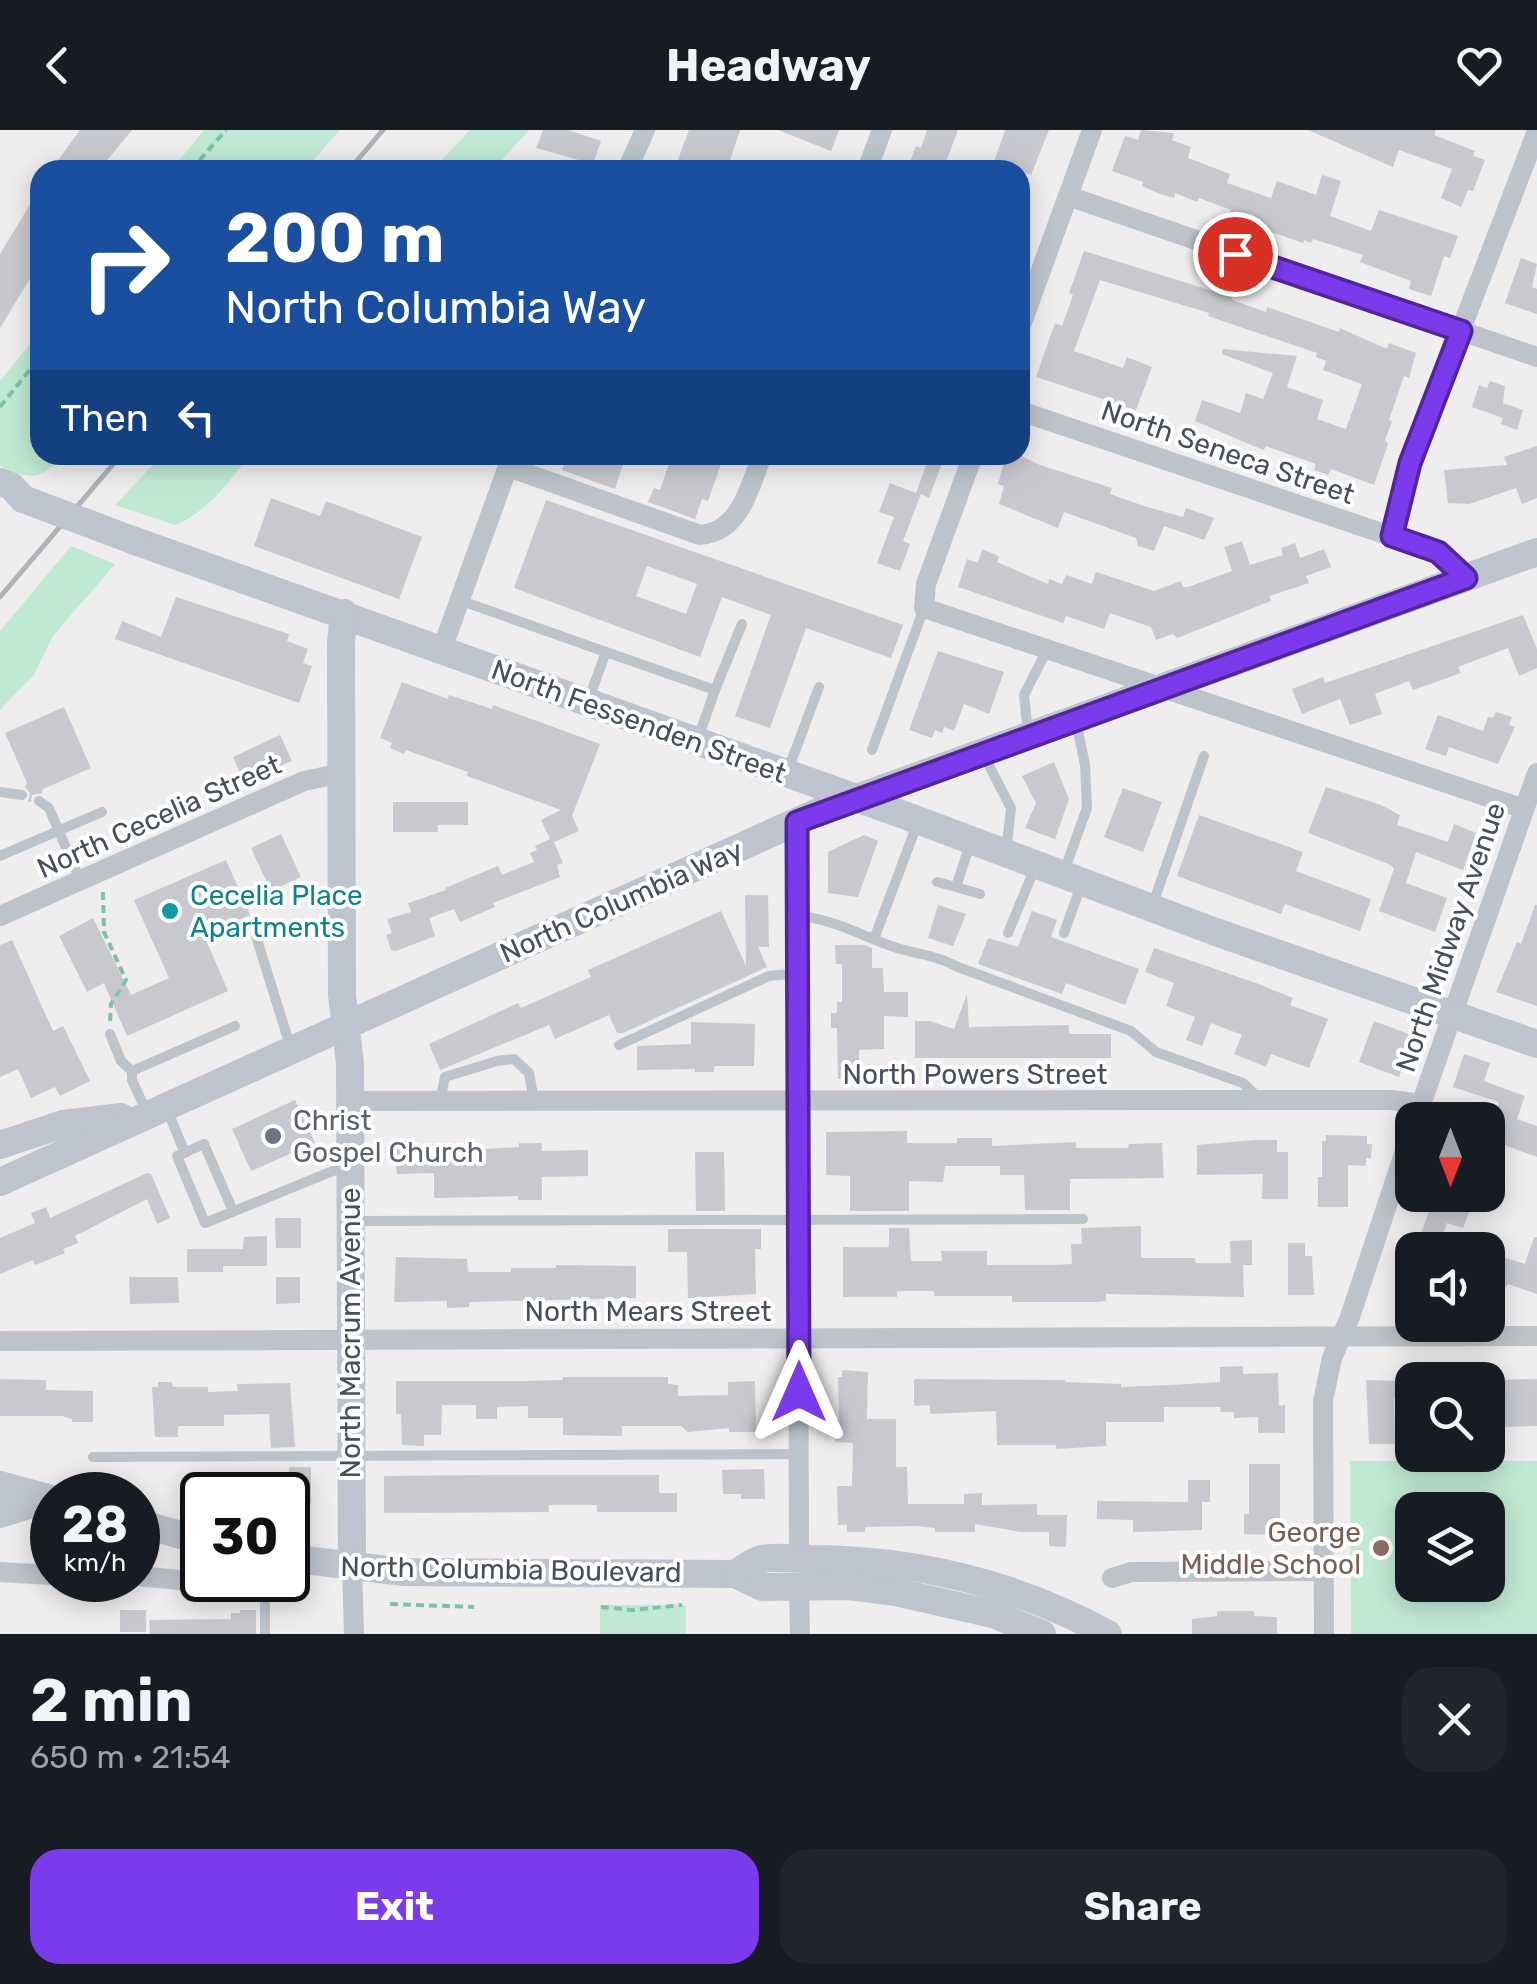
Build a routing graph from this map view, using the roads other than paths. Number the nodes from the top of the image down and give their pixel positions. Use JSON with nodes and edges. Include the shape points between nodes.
{"nodes":[{"id":1,"x":645,"y":130,"type":"edge"},
{"id":2,"x":882,"y":130,"type":"edge"},
{"id":3,"x":1092,"y":130,"type":"edge"},
{"id":4,"x":1537,"y":131,"type":"edge"},
{"id":5,"x":632,"y":160,"type":"edge"},
{"id":6,"x":871,"y":160,"type":"edge"},
{"id":7,"x":1068,"y":196,"type":"junction"},
{"id":8,"x":1030,"y":300,"type":"edge"},
{"id":9,"x":1461,"y":331,"type":"junction"},
{"id":10,"x":1537,"y":356,"type":"edge"},
{"id":11,"x":1030,"y":414,"type":"edge"},
{"id":12,"x":509,"y":465,"type":"edge"},
{"id":13,"x":520,"y":465,"type":"edge"},
{"id":14,"x":758,"y":465,"type":"edge"},
{"id":15,"x":970,"y":465,"type":"edge"},
{"id":16,"x":0,"y":482,"type":"edge"},
{"id":17,"x":11,"y":499,"type":"edge"},
{"id":18,"x":1392,"y":536,"type":"junction"},
{"id":19,"x":1537,"y":552,"type":"edge"},
{"id":20,"x":1466,"y":578,"type":"junction"},
{"id":21,"x":460,"y":600,"type":"junction"},
{"id":22,"x":924,"y":608,"type":"junction"},
{"id":23,"x":344,"y":613,"type":"junction"},
{"id":24,"x":742,"y":624,"type":"dead end"},
{"id":25,"x":442,"y":649,"type":"junction"},
{"id":26,"x":1048,"y":650,"type":"junction"},
{"id":27,"x":606,"y":652,"type":"junction"},
{"id":28,"x":819,"y":687,"type":"dead end"},
{"id":29,"x":1165,"y":689,"type":"junction"},
{"id":30,"x":715,"y":690,"type":"junction"},
{"id":31,"x":588,"y":702,"type":"junction"},
{"id":32,"x":1076,"y":720,"type":"junction"},
{"id":33,"x":1028,"y":737,"type":"junction"},
{"id":34,"x":697,"y":742,"type":"junction"},
{"id":35,"x":872,"y":750,"type":"dead end"},
{"id":36,"x":983,"y":753,"type":"junction"},
{"id":37,"x":1204,"y":756,"type":"dead end"},
{"id":38,"x":342,"y":773,"type":"junction"},
{"id":39,"x":1537,"y":773,"type":"edge"},
{"id":40,"x":786,"y":775,"type":"junction"},
{"id":41,"x":0,"y":792,"type":"edge"},
{"id":42,"x":22,"y":795,"type":"dead end"},
{"id":43,"x":855,"y":799,"type":"junction"},
{"id":44,"x":39,"y":801,"type":"dead end"},
{"id":45,"x":1524,"y":809,"type":"junction"},
{"id":46,"x":102,"y":812,"type":"dead end"},
{"id":47,"x":918,"y":821,"type":"junction"},
{"id":48,"x":797,"y":822,"type":"junction"},
{"id":49,"x":59,"y":831,"type":"junction"},
{"id":50,"x":971,"y":840,"type":"junction"},
{"id":51,"x":1006,"y":854,"type":"junction"},
{"id":52,"x":0,"y":856,"type":"edge"},
{"id":53,"x":1060,"y":874,"type":"junction"},
{"id":54,"x":87,"y":878,"type":"junction"},
{"id":55,"x":936,"y":882,"type":"dead end"},
{"id":56,"x":956,"y":887,"type":"junction"},
{"id":57,"x":980,"y":894,"type":"dead end"},
{"id":58,"x":1151,"y":908,"type":"junction"},
{"id":59,"x":0,"y":916,"type":"edge"},
{"id":60,"x":798,"y":916,"type":"junction"},
{"id":61,"x":1008,"y":933,"type":"dead end"},
{"id":62,"x":1064,"y":933,"type":"dead end"},
{"id":63,"x":256,"y":936,"type":"dead end"},
{"id":64,"x":874,"y":939,"type":"junction"},
{"id":65,"x":798,"y":973,"type":"junction"},
{"id":66,"x":1451,"y":1014,"type":"junction"},
{"id":67,"x":235,"y":1026,"type":"dead end"},
{"id":68,"x":345,"y":1026,"type":"junction"},
{"id":69,"x":110,"y":1034,"type":"road end"},
{"id":70,"x":1537,"y":1044,"type":"edge"},
{"id":71,"x":619,"y":1045,"type":"dead end"},
{"id":72,"x":291,"y":1050,"type":"junction"},
{"id":73,"x":132,"y":1070,"type":"junction"},
{"id":74,"x":350,"y":1101,"type":"junction"},
{"id":75,"x":440,"y":1101,"type":"junction"},
{"id":76,"x":1261,"y":1101,"type":"junction"},
{"id":77,"x":534,"y":1102,"type":"junction"},
{"id":78,"x":798,"y":1102,"type":"junction"},
{"id":79,"x":1396,"y":1102,"type":"edge"},
{"id":80,"x":1421,"y":1102,"type":"edge"},
{"id":81,"x":156,"y":1110,"type":"junction"},
{"id":82,"x":0,"y":1145,"type":"edge"},
{"id":83,"x":184,"y":1152,"type":"junction"},
{"id":84,"x":350,"y":1164,"type":"junction"},
{"id":85,"x":1395,"y":1180,"type":"edge"},
{"id":86,"x":0,"y":1182,"type":"edge"},
{"id":87,"x":232,"y":1212,"type":"junction"},
{"id":88,"x":1083,"y":1219,"type":"dead end"},
{"id":89,"x":798,"y":1220,"type":"junction"},
{"id":90,"x":350,"y":1221,"type":"junction"},
{"id":91,"x":1342,"y":1336,"type":"junction"},
{"id":92,"x":1537,"y":1336,"type":"edge"},
{"id":93,"x":799,"y":1338,"type":"junction"},
{"id":94,"x":350,"y":1339,"type":"junction"},
{"id":95,"x":0,"y":1340,"type":"edge"},
{"id":96,"x":800,"y":1454,"type":"junction"},
{"id":97,"x":350,"y":1456,"type":"junction"},
{"id":98,"x":93,"y":1458,"type":"dead end"},
{"id":99,"x":0,"y":1485,"type":"edge"},
{"id":100,"x":30,"y":1493,"type":"edge"},
{"id":101,"x":30,"y":1505,"type":"edge"},
{"id":102,"x":0,"y":1514,"type":"edge"},
{"id":103,"x":310,"y":1561,"type":"edge"},
{"id":104,"x":352,"y":1567,"type":"junction"},
{"id":105,"x":1324,"y":1571,"type":"junction"},
{"id":106,"x":0,"y":1572,"type":"edge"},
{"id":107,"x":799,"y":1573,"type":"junction"},
{"id":108,"x":30,"y":1574,"type":"edge"},
{"id":109,"x":1112,"y":1578,"type":"dead end"},
{"id":110,"x":265,"y":1602,"type":"edge"},
{"id":111,"x":265,"y":1634,"type":"edge"},
{"id":112,"x":354,"y":1634,"type":"edge"},
{"id":113,"x":800,"y":1634,"type":"edge"},
{"id":114,"x":1042,"y":1634,"type":"edge"},
{"id":115,"x":1108,"y":1634,"type":"edge"},
{"id":116,"x":1324,"y":1634,"type":"edge"}],
"edges":[{"from":1,"to":5,"type":"street"},
{"from":2,"to":6,"type":"street"},
{"from":3,"to":7,"type":"street"},
{"from":4,"to":9,"type":"street"},
{"from":7,"to":8,"type":"street"},
{"from":7,"to":9,"type":"street"},
{"from":9,"to":10,"type":"street"},
{"from":9,"to":18,"type":"street","via":[[1410,463]]},
{"from":11,"to":18,"type":"street","name":"North Seneca Street"},
{"from":12,"to":21,"type":"street"},
{"from":13,"to":14,"type":"street","via":[[700,535],[719,531],[745,499]]},
{"from":15,"to":22,"type":"street","via":[[926,584]]},
{"from":16,"to":17,"type":"main road","name":"North Fessenden Street","via":[[10,486]]},
{"from":17,"to":23,"type":"main road","name":"North Fessenden Street","bridge":true},
{"from":18,"to":20,"type":"street","name":"North Seneca Street","via":[[1438,552]]},
{"from":19,"to":20,"type":"main road","name":"North Columbia Way"},
{"from":20,"to":29,"type":"main road","name":"North Columbia Way"},
{"from":21,"to":25,"type":"street"},
{"from":21,"to":27,"type":"lane"},
{"from":22,"to":26,"type":"street"},
{"from":22,"to":35,"type":"lane"},
{"from":23,"to":25,"type":"main road","name":"North Fessenden Street"},
{"from":23,"to":38,"type":"main road","name":"North Macrum Avenue"},
{"from":24,"to":30,"type":"lane"},
{"from":25,"to":31,"type":"main road","name":"North Fessenden Street"},
{"from":26,"to":29,"type":"street"},
{"from":26,"to":33,"type":"lane","via":[[1024,695]]},
{"from":27,"to":30,"type":"lane"},
{"from":27,"to":31,"type":"lane"},
{"from":28,"to":40,"type":"lane"},
{"from":29,"to":32,"type":"main road","name":"North Columbia Way"},
{"from":29,"to":45,"type":"street"},
{"from":30,"to":34,"type":"lane"},
{"from":31,"to":34,"type":"main road","name":"North Fessenden Street"},
{"from":32,"to":33,"type":"main road","name":"North Columbia Way"},
{"from":32,"to":53,"type":"lane","via":[[1088,808]]},
{"from":33,"to":36,"type":"main road","name":"North Columbia Way"},
{"from":34,"to":40,"type":"main road","name":"North Fessenden Street"},
{"from":36,"to":43,"type":"main road","name":"North Columbia Way"},
{"from":36,"to":51,"type":"lane","via":[[1010,808]]},
{"from":37,"to":58,"type":"lane"},
{"from":38,"to":54,"type":"street","name":"North Cecelia Street","via":[[304,781]]},
{"from":38,"to":68,"type":"main road","name":"North Macrum Avenue"},
{"from":39,"to":45,"type":"street","name":"North Midway Avenue"},
{"from":40,"to":43,"type":"main road","name":"North Fessenden Street"},
{"from":41,"to":42,"type":"lane"},
{"from":43,"to":47,"type":"main road","name":"North Fessenden Street"},
{"from":43,"to":48,"type":"main road","name":"North Columbia Way"},
{"from":44,"to":49,"type":"lane"},
{"from":45,"to":66,"type":"street","name":"North Midway Avenue"},
{"from":46,"to":49,"type":"lane"},
{"from":47,"to":50,"type":"main road","name":"North Fessenden Street"},
{"from":47,"to":64,"type":"lane"},
{"from":48,"to":60,"type":"street"},
{"from":48,"to":68,"type":"main road","name":"North Columbia Way"},
{"from":49,"to":52,"type":"lane"},
{"from":49,"to":54,"type":"lane"},
{"from":50,"to":51,"type":"main road","name":"North Fessenden Street"},
{"from":50,"to":56,"type":"lane"},
{"from":51,"to":53,"type":"main road","name":"North Fessenden Street"},
{"from":53,"to":58,"type":"main road","name":"North Fessenden Street"},
{"from":53,"to":61,"type":"lane"},
{"from":53,"to":62,"type":"lane"},
{"from":54,"to":59,"type":"street","name":"North Cecelia Street"},
{"from":55,"to":56,"type":"lane"},
{"from":56,"to":57,"type":"lane"},
{"from":58,"to":66,"type":"main road","name":"North Fessenden Street"},
{"from":60,"to":64,"type":"lane","via":[[822,918]]},
{"from":60,"to":65,"type":"street"},
{"from":63,"to":72,"type":"lane"},
{"from":64,"to":76,"type":"lane","via":[[1131,1031],[1156,1052],[1243,1083]]},
{"from":65,"to":71,"type":"lane","via":[[769,976]]},
{"from":65,"to":78,"type":"street"},
{"from":66,"to":70,"type":"main road","name":"North Fessenden Street"},
{"from":66,"to":80,"type":"street","name":"North Midway Avenue"},
{"from":67,"to":73,"type":"lane"},
{"from":68,"to":72,"type":"main road","name":"North Columbia Way"},
{"from":68,"to":74,"type":"main road","name":"North Macrum Avenue"},
{"from":69,"to":73,"type":"lane"},
{"from":72,"to":81,"type":"main road","name":"North Columbia Way"},
{"from":73,"to":81,"type":"lane","via":[[132,1080]]},
{"from":74,"to":75,"type":"street","name":"North Powers Street"},
{"from":74,"to":84,"type":"main road","name":"North Macrum Avenue"},
{"from":75,"to":77,"type":"street","name":"North Powers Street"},
{"from":75,"to":77,"type":"lane","via":[[446,1077],[514,1059],[529,1073]]},
{"from":76,"to":78,"type":"street","name":"North Powers Street"},
{"from":76,"to":79,"type":"street","name":"North Powers Street"},
{"from":77,"to":78,"type":"street","name":"North Powers Street"},
{"from":78,"to":89,"type":"street"},
{"from":81,"to":82,"type":"main road","via":[[63,1124]]},
{"from":81,"to":83,"type":"lane"},
{"from":81,"to":86,"type":"main road","name":"North Columbia Way"},
{"from":83,"to":87,"type":"lane","via":[[204,1144]]},
{"from":83,"to":87,"type":"lane","via":[[176,1156],[205,1222]]},
{"from":84,"to":87,"type":"lane"},
{"from":84,"to":90,"type":"main road","name":"North Macrum Avenue"},
{"from":85,"to":91,"type":"street"},
{"from":88,"to":89,"type":"lane"},
{"from":89,"to":90,"type":"lane"},
{"from":89,"to":93,"type":"street"},
{"from":90,"to":94,"type":"main road","name":"North Macrum Avenue"},
{"from":91,"to":92,"type":"street","name":"North Mears Street"},
{"from":91,"to":93,"type":"street","name":"North Mears Street"},
{"from":91,"to":105,"type":"street","via":[[1323,1401]]},
{"from":93,"to":94,"type":"street","name":"North Mears Street"},
{"from":93,"to":96,"type":"street"},
{"from":94,"to":95,"type":"street","name":"North Mears Street"},
{"from":94,"to":97,"type":"main road","name":"North Macrum Avenue"},
{"from":96,"to":97,"type":"lane"},
{"from":96,"to":107,"type":"street"},
{"from":97,"to":98,"type":"lane"},
{"from":97,"to":104,"type":"main road","name":"North Macrum Avenue"},
{"from":99,"to":100,"type":"main road"},
{"from":101,"to":102,"type":"main road"},
{"from":103,"to":104,"type":"main road","name":"North Columbia Boulevard"},
{"from":104,"to":107,"type":"main road","name":"North Columbia Boulevard","via":[[735,1574],[760,1559]]},
{"from":104,"to":112,"type":"street","name":"North Macrum Avenue"},
{"from":105,"to":109,"type":"street","via":[[1131,1572]]},
{"from":105,"to":116,"type":"street"},
{"from":106,"to":108,"type":"street"},
{"from":107,"to":113,"type":"street"},
{"from":107,"to":114,"type":"main road","name":"North Columbia Boulevard","via":[[993,1614]]},
{"from":107,"to":115,"type":"main road","name":"North Columbia Boulevard","via":[[880,1563],[957,1574]]},
{"from":110,"to":111,"type":"lane"}]}
